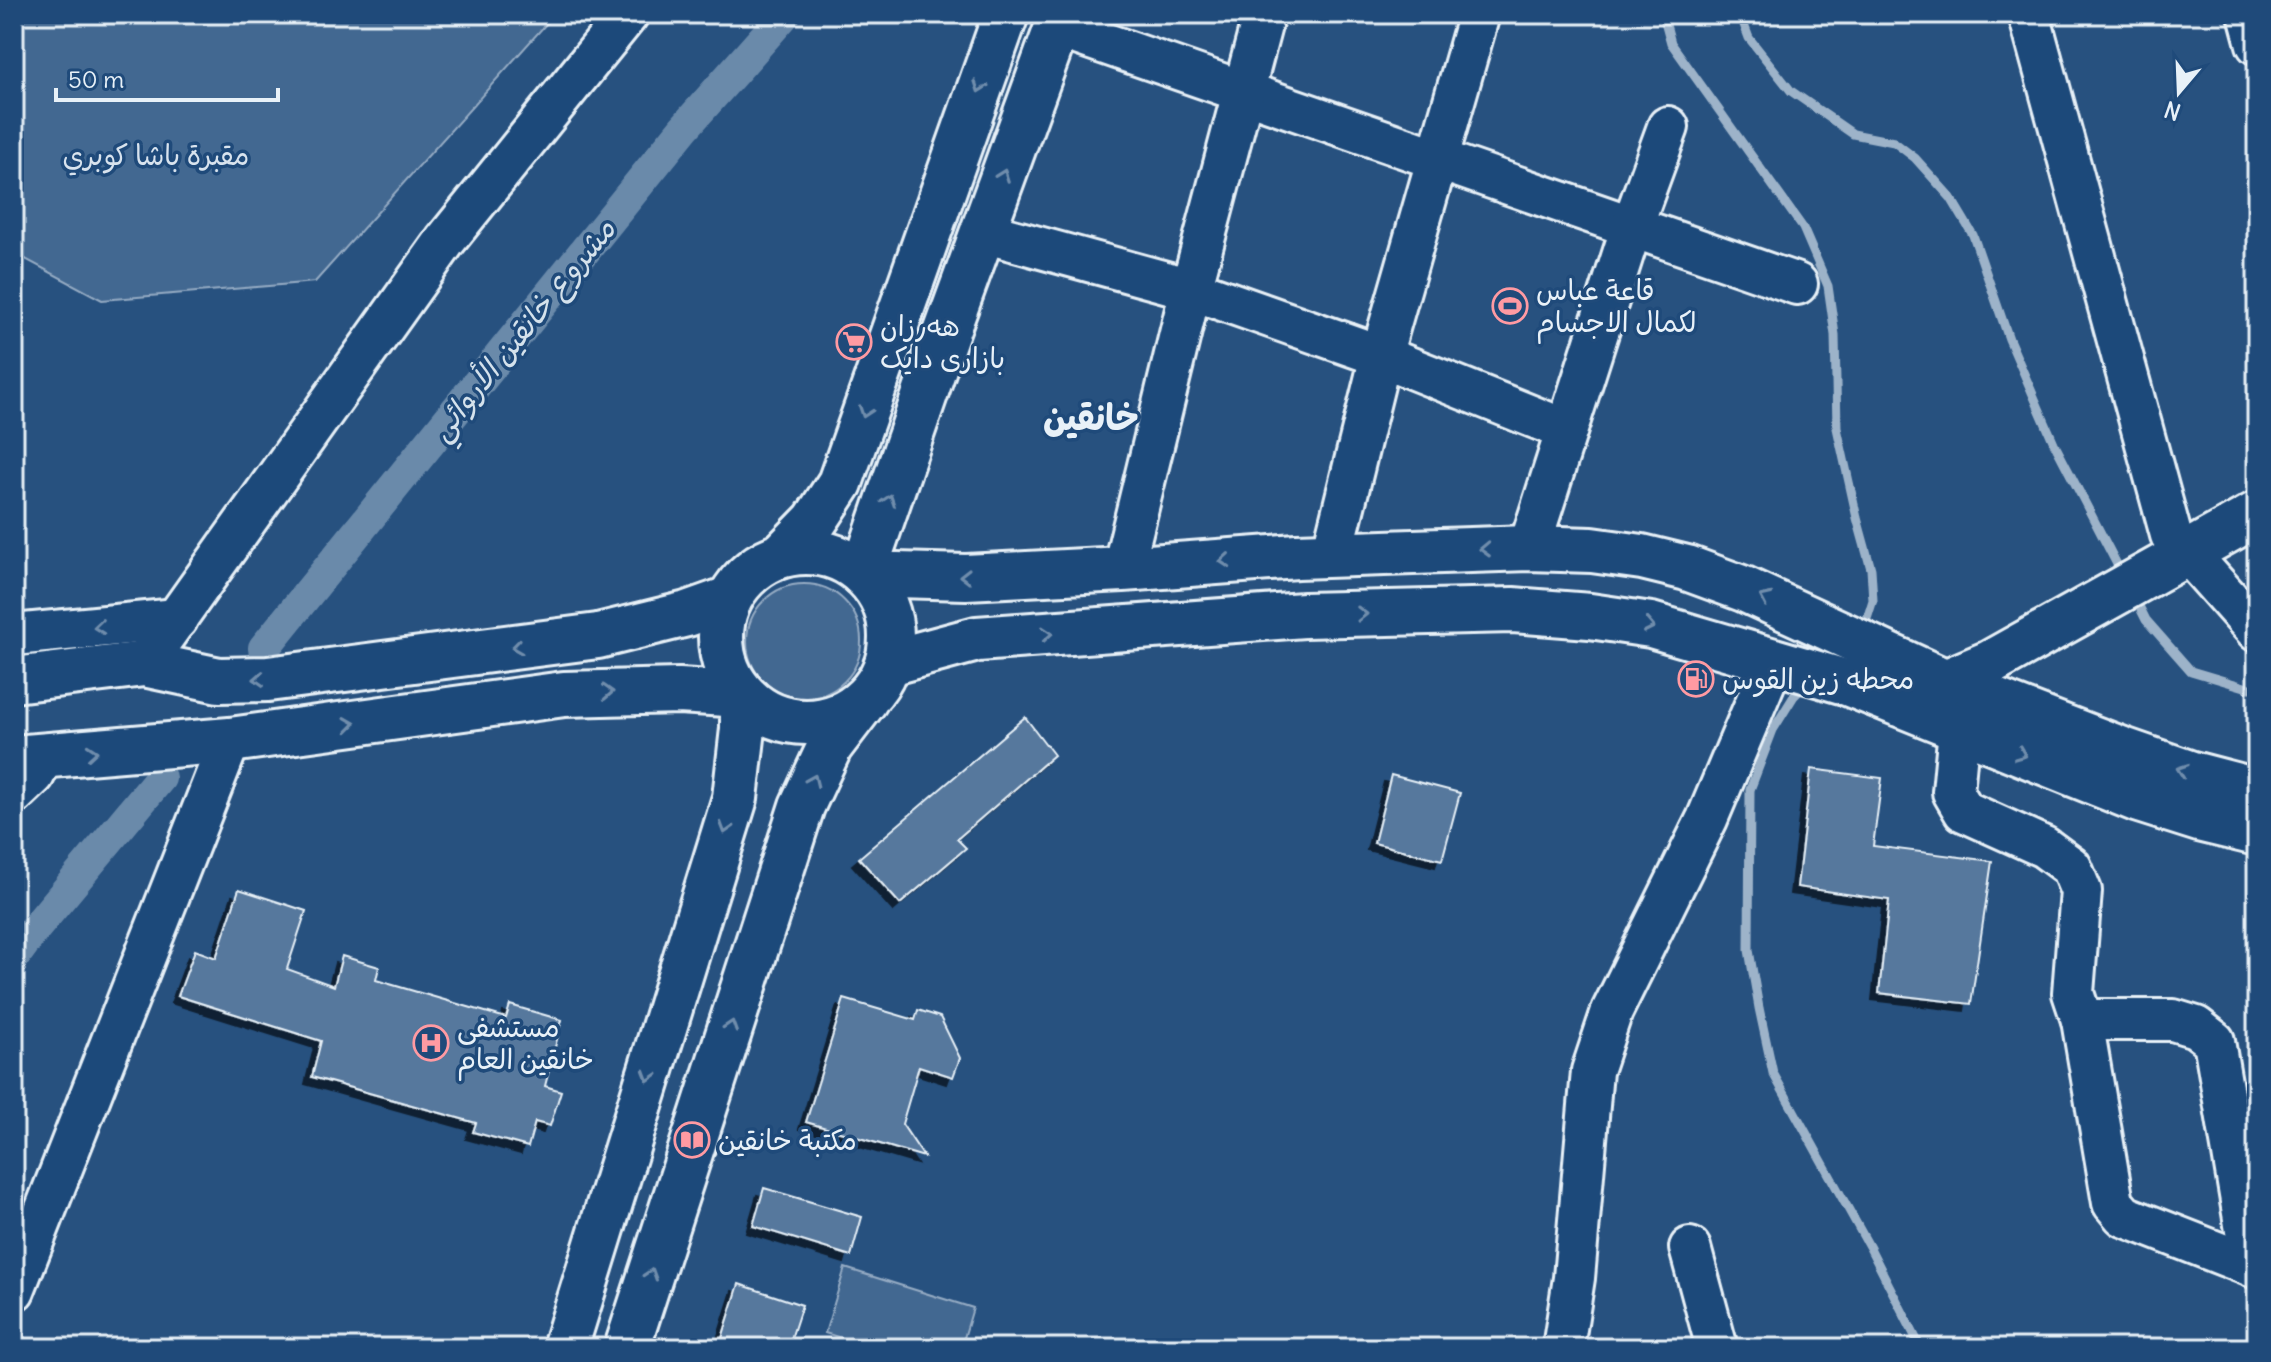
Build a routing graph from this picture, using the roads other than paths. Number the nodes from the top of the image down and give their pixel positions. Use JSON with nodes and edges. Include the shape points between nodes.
{"nodes":[{"id":1,"x":628,"y":14,"type":"edge"},
{"id":2,"x":1006,"y":14,"type":"edge"},
{"id":3,"x":1264,"y":14,"type":"edge"},
{"id":4,"x":1479,"y":14,"type":"edge"},
{"id":5,"x":2029,"y":14,"type":"edge"},
{"id":6,"x":2249,"y":14,"type":"edge"},
{"id":7,"x":1059,"y":20,"type":"edge"},
{"id":8,"x":2257,"y":44,"type":"edge"},
{"id":9,"x":1243,"y":91,"type":"junction"},
{"id":10,"x":1668,"y":127,"type":"dead end"},
{"id":11,"x":1438,"y":159,"type":"junction"},
{"id":12,"x":1632,"y":226,"type":"junction"},
{"id":13,"x":983,"y":232,"type":"junction"},
{"id":14,"x":1797,"y":284,"type":"dead end"},
{"id":15,"x":1191,"y":289,"type":"junction"},
{"id":16,"x":1381,"y":356,"type":"junction"},
{"id":17,"x":1566,"y":430,"type":"junction"},
{"id":18,"x":2257,"y":487,"type":"edge"},
{"id":19,"x":2257,"y":514,"type":"edge"},
{"id":20,"x":1529,"y":548,"type":"junction"},
{"id":21,"x":2172,"y":548,"type":"junction"},
{"id":22,"x":1592,"y":550,"type":"junction"},
{"id":23,"x":782,"y":555,"type":"junction"},
{"id":24,"x":1314,"y":555,"type":"junction"},
{"id":25,"x":1123,"y":569,"type":"junction"},
{"id":26,"x":863,"y":574,"type":"junction"},
{"id":27,"x":729,"y":599,"type":"junction"},
{"id":28,"x":2074,"y":603,"type":"junction"},
{"id":29,"x":1304,"y":615,"type":"junction"},
{"id":30,"x":1590,"y":616,"type":"junction"},
{"id":31,"x":177,"y":619,"type":"junction"},
{"id":32,"x":2257,"y":631,"type":"edge"},
{"id":33,"x":14,"y":635,"type":"edge"},
{"id":34,"x":1885,"y":655,"type":"junction"},
{"id":35,"x":144,"y":664,"type":"junction"},
{"id":36,"x":1787,"y":664,"type":"junction"},
{"id":37,"x":14,"y":680,"type":"edge"},
{"id":38,"x":877,"y":681,"type":"junction"},
{"id":39,"x":1946,"y":682,"type":"junction"},
{"id":40,"x":743,"y":695,"type":"junction"},
{"id":41,"x":1894,"y":703,"type":"junction"},
{"id":42,"x":1959,"y":729,"type":"junction"},
{"id":43,"x":230,"y":740,"type":"junction"},
{"id":44,"x":28,"y":757,"type":"edge"},
{"id":45,"x":2257,"y":791,"type":"edge"},
{"id":46,"x":14,"y":794,"type":"edge"},
{"id":47,"x":2257,"y":833,"type":"edge"},
{"id":48,"x":2082,"y":1020,"type":"junction"},
{"id":49,"x":1690,"y":1248,"type":"dead end"},
{"id":50,"x":2255,"y":1267,"type":"edge"},
{"id":51,"x":14,"y":1290,"type":"edge"},
{"id":52,"x":565,"y":1348,"type":"edge"},
{"id":53,"x":627,"y":1348,"type":"edge"},
{"id":54,"x":1563,"y":1348,"type":"edge"},
{"id":55,"x":1717,"y":1348,"type":"edge"}],
"edges":[{"from":1,"to":31,"type":"street","via":[[445,241]]},
{"from":2,"to":23,"type":"main road","one_way":true,"via":[[840,483],[815,521]]},
{"from":3,"to":9,"type":"street"},
{"from":4,"to":11,"type":"street"},
{"from":5,"to":21,"type":"street"},
{"from":6,"to":8,"type":"street"},
{"from":7,"to":9,"type":"street"},
{"from":13,"to":7,"type":"main road","one_way":true},
{"from":9,"to":11,"type":"street"},
{"from":9,"to":15,"type":"street"},
{"from":10,"to":12,"type":"street"},
{"from":11,"to":12,"type":"street"},
{"from":11,"to":16,"type":"street"},
{"from":12,"to":14,"type":"street"},
{"from":12,"to":17,"type":"street"},
{"from":13,"to":15,"type":"street"},
{"from":26,"to":13,"type":"main road","one_way":true},
{"from":15,"to":16,"type":"street"},
{"from":15,"to":25,"type":"street"},
{"from":16,"to":17,"type":"street"},
{"from":16,"to":24,"type":"street"},
{"from":17,"to":20,"type":"street"},
{"from":18,"to":21,"type":"main road"},
{"from":19,"to":21,"type":"main road"},
{"from":20,"to":22,"type":"main road"},
{"from":20,"to":24,"type":"main road","one_way":true},
{"from":21,"to":28,"type":"main road"},
{"from":21,"to":32,"type":"street"},
{"from":22,"to":30,"type":"main road"},
{"from":34,"to":22,"type":"main road","one_way":true,"via":[[1687,568]]},
{"from":23,"to":26,"type":"main road","via":[[811,552],[839,558]]},
{"from":23,"to":27,"type":"main road","via":[[742,579]]},
{"from":24,"to":25,"type":"main road","one_way":true},
{"from":24,"to":29,"type":"main road"},
{"from":25,"to":26,"type":"main road","one_way":true,"via":[[966,577]]},
{"from":26,"to":38,"type":"main road","via":[[889,615],[892,639]]},
{"from":27,"to":35,"type":"main road","one_way":true,"via":[[598,636],[268,679],[219,680]]},
{"from":27,"to":40,"type":"main road","via":[[721,649],[728,674]]},
{"from":28,"to":34,"type":"main road","via":[[1965,644]]},
{"from":28,"to":39,"type":"main road","via":[[1990,663]]},
{"from":29,"to":30,"type":"main road","one_way":true,"via":[[1513,610]]},
{"from":38,"to":29,"type":"main road","one_way":true,"via":[[977,639]]},
{"from":30,"to":36,"type":"main road","one_way":true,"via":[[1651,625]]},
{"from":31,"to":33,"type":"street","one_way":true},
{"from":31,"to":35,"type":"street"},
{"from":34,"to":39,"type":"main road"},
{"from":35,"to":37,"type":"main road"},
{"from":36,"to":41,"type":"main road"},
{"from":36,"to":54,"type":"street","via":[[1612,1011],[1592,1071]]},
{"from":38,"to":40,"type":"main road","via":[[844,714],[817,722],[790,722],[764,712]]},
{"from":53,"to":38,"type":"main road","one_way":true,"via":[[802,806],[830,746]]},
{"from":39,"to":41,"type":"main road"},
{"from":45,"to":39,"type":"main road","one_way":true,"via":[[2137,755]]},
{"from":43,"to":40,"type":"main road","one_way":true,"via":[[564,694]]},
{"from":40,"to":52,"type":"main road","one_way":true,"via":[[735,798]]},
{"from":41,"to":42,"type":"main road"},
{"from":42,"to":47,"type":"main road","one_way":true,"via":[[2139,800]]},
{"from":42,"to":48,"type":"street","via":[[1953,792],[1964,811],[2044,847],[2071,867],[2081,891],[2073,993]]},
{"from":44,"to":43,"type":"main road","one_way":true},
{"from":43,"to":51,"type":"street"},
{"from":44,"to":46,"type":"street","via":[[34,775]]},
{"from":48,"to":50,"type":"street","via":[[2113,1203],[2124,1216]]},
{"from":48,"to":50,"type":"street","via":[[2173,1020],[2196,1027],[2214,1041]]},
{"from":49,"to":55,"type":"street"}]}
